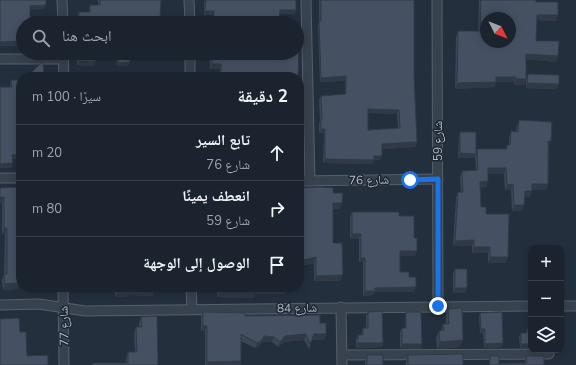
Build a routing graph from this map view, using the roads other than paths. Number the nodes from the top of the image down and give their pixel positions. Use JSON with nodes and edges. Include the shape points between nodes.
{"nodes":[{"id":1,"x":62,"y":0,"type":"edge"},
{"id":2,"x":189,"y":0,"type":"edge"},
{"id":3,"x":306,"y":0,"type":"edge"},
{"id":4,"x":437,"y":0,"type":"edge"},
{"id":5,"x":63,"y":16,"type":"edge"},
{"id":6,"x":190,"y":16,"type":"edge"},
{"id":7,"x":16,"y":58,"type":"edge"},
{"id":8,"x":0,"y":59,"type":"edge"},
{"id":9,"x":63,"y":60,"type":"edge"},
{"id":10,"x":190,"y":60,"type":"edge"},
{"id":11,"x":64,"y":72,"type":"edge"},
{"id":12,"x":190,"y":72,"type":"edge"},
{"id":13,"x":0,"y":178,"type":"edge"},
{"id":14,"x":16,"y":178,"type":"edge"},
{"id":15,"x":438,"y":179,"type":"junction"},
{"id":16,"x":304,"y":181,"type":"edge"},
{"id":17,"x":310,"y":181,"type":"junction"},
{"id":18,"x":64,"y":292,"type":"edge"},
{"id":19,"x":191,"y":292,"type":"edge"},
{"id":20,"x":0,"y":305,"type":"edge"},
{"id":21,"x":438,"y":306,"type":"junction"},
{"id":22,"x":528,"y":306,"type":"edge"},
{"id":23,"x":564,"y":306,"type":"edge"},
{"id":24,"x":576,"y":306,"type":"edge"},
{"id":25,"x":341,"y":307,"type":"junction"},
{"id":26,"x":64,"y":309,"type":"junction"},
{"id":27,"x":192,"y":309,"type":"junction"},
{"id":28,"x":549,"y":354,"type":"dead end"},
{"id":29,"x":342,"y":355,"type":"junction"},
{"id":30,"x":64,"y":365,"type":"edge"},
{"id":31,"x":342,"y":365,"type":"edge"}],
"edges":[{"from":1,"to":5,"type":"street"},
{"from":2,"to":6,"type":"street"},
{"from":3,"to":17,"type":"street"},
{"from":4,"to":15,"type":"street","name":"شارع 59"},
{"from":7,"to":8,"type":"street"},
{"from":9,"to":11,"type":"street"},
{"from":10,"to":12,"type":"street"},
{"from":13,"to":14,"type":"street"},
{"from":15,"to":17,"type":"street","name":"شارع 76"},
{"from":15,"to":21,"type":"street","name":"شارع 59"},
{"from":16,"to":17,"type":"street","name":"شارع 76"},
{"from":18,"to":26,"type":"street","name":"شارع 77"},
{"from":19,"to":27,"type":"street"},
{"from":20,"to":26,"type":"street","name":"شارع 84","via":[[39,304]]},
{"from":21,"to":22,"type":"street","name":"شارع 84"},
{"from":21,"to":25,"type":"street","name":"شارع 84"},
{"from":23,"to":24,"type":"street"},
{"from":25,"to":27,"type":"street","name":"شارع 84"},
{"from":25,"to":29,"type":"street"},
{"from":26,"to":27,"type":"street","name":"شارع 84"},
{"from":26,"to":30,"type":"street","name":"شارع 77"},
{"from":28,"to":29,"type":"street"},
{"from":29,"to":31,"type":"street"}]}
